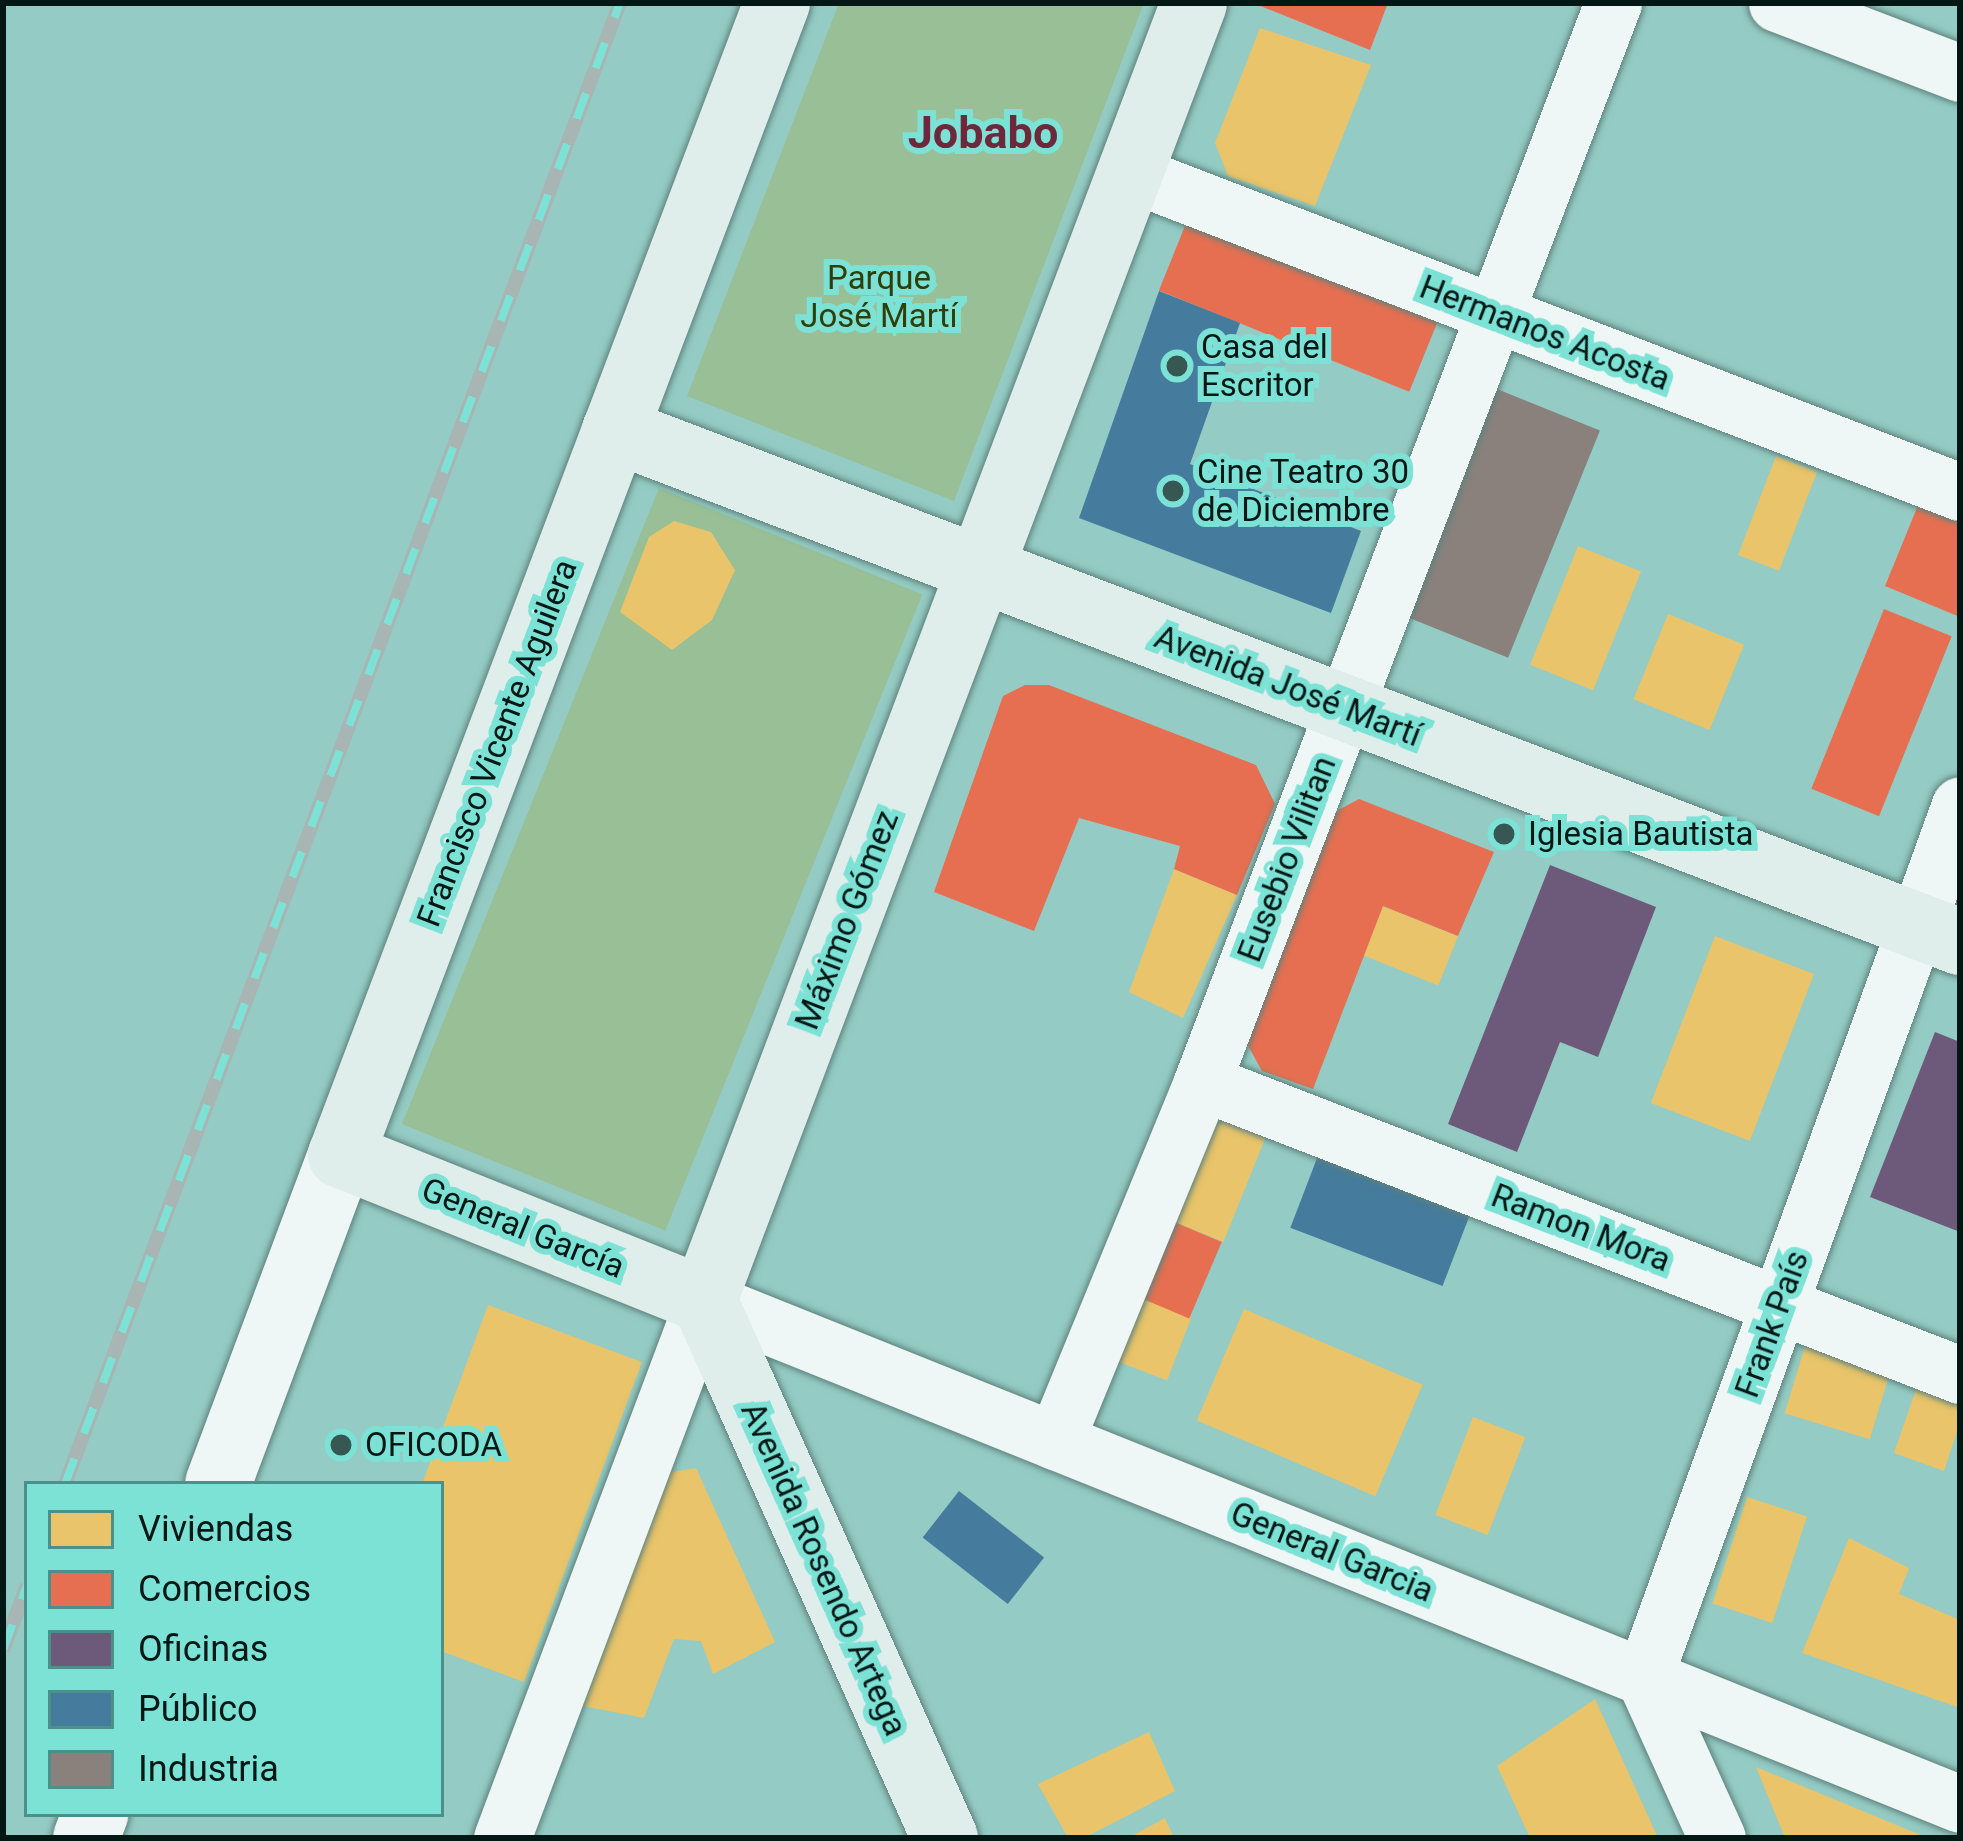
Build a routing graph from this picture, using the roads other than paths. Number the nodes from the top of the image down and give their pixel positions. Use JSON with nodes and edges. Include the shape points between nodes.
{"nodes":[{"id":1,"x":777,"y":3,"type":"edge"},
{"id":2,"x":1195,"y":3,"type":"edge"},
{"id":3,"x":1613,"y":3,"type":"edge"},
{"id":4,"x":1777,"y":3,"type":"edge"},
{"id":5,"x":1960,"y":73,"type":"edge"},
{"id":6,"x":1130,"y":173,"type":"junction"},
{"id":7,"x":1493,"y":313,"type":"junction"},
{"id":8,"x":615,"y":430,"type":"junction"},
{"id":9,"x":1960,"y":492,"type":"edge"},
{"id":10,"x":980,"y":569,"type":"junction"},
{"id":11,"x":1345,"y":707,"type":"junction"},
{"id":12,"x":1960,"y":805,"type":"edge"},
{"id":13,"x":1938,"y":934,"type":"edge"},
{"id":14,"x":1202,"y":1082,"type":"junction"},
{"id":15,"x":341,"y":1155,"type":"junction"},
{"id":16,"x":704,"y":1300,"type":"junction"},
{"id":17,"x":1779,"y":1305,"type":"junction"},
{"id":18,"x":1960,"y":1375,"type":"edge"},
{"id":19,"x":1055,"y":1441,"type":"junction"},
{"id":20,"x":219,"y":1481,"type":"edge"},
{"id":21,"x":1644,"y":1677,"type":"junction"},
{"id":22,"x":1960,"y":1804,"type":"edge"},
{"id":23,"x":516,"y":1826,"type":"edge"},
{"id":24,"x":945,"y":1838,"type":"edge"},
{"id":25,"x":1717,"y":1838,"type":"edge"}],
"edges":[{"from":1,"to":8,"type":"main road","name":"Francisco Vicente Aguilera"},
{"from":2,"to":6,"type":"main road","name":"Máximo Gómez"},
{"from":3,"to":7,"type":"street","name":"Eusebio Vilitan"},
{"from":4,"to":5,"type":"street"},
{"from":6,"to":7,"type":"street","name":"Hermanos Acosta"},
{"from":6,"to":10,"type":"main road","name":"Máximo Gómez"},
{"from":7,"to":9,"type":"street","name":"Hermanos Acosta"},
{"from":7,"to":11,"type":"street","name":"Eusebio Vilitan"},
{"from":8,"to":10,"type":"main road","name":"Avenida José Martí"},
{"from":8,"to":15,"type":"main road","name":"Francisco Vicente Aguilera"},
{"from":10,"to":11,"type":"main road","name":"Avenida José Martí"},
{"from":10,"to":16,"type":"main road","name":"Máximo Gómez"},
{"from":11,"to":13,"type":"main road","name":"Avenida José Martí"},
{"from":11,"to":14,"type":"street","name":"Eusebio Vilitan"},
{"from":12,"to":13,"type":"street","name":"Frank País"},
{"from":13,"to":17,"type":"street","name":"Frank País"},
{"from":14,"to":17,"type":"street","name":"Ramon Mora"},
{"from":14,"to":19,"type":"street","name":"Eusebio Vilitan"},
{"from":15,"to":16,"type":"main road","name":"General García"},
{"from":15,"to":20,"type":"street","name":"Francisco Vicente Aguilera"},
{"from":16,"to":19,"type":"street","name":"General Garcia"},
{"from":16,"to":23,"type":"street","name":"Máximo Gómez"},
{"from":16,"to":24,"type":"main road","name":"Avenida Rosendo Artega"},
{"from":17,"to":18,"type":"street","name":"Ramon Mora"},
{"from":17,"to":21,"type":"street","name":"Frank País"},
{"from":19,"to":21,"type":"street","name":"General Garcia"},
{"from":21,"to":22,"type":"street","name":"General Garcia"},
{"from":21,"to":25,"type":"street"}]}
